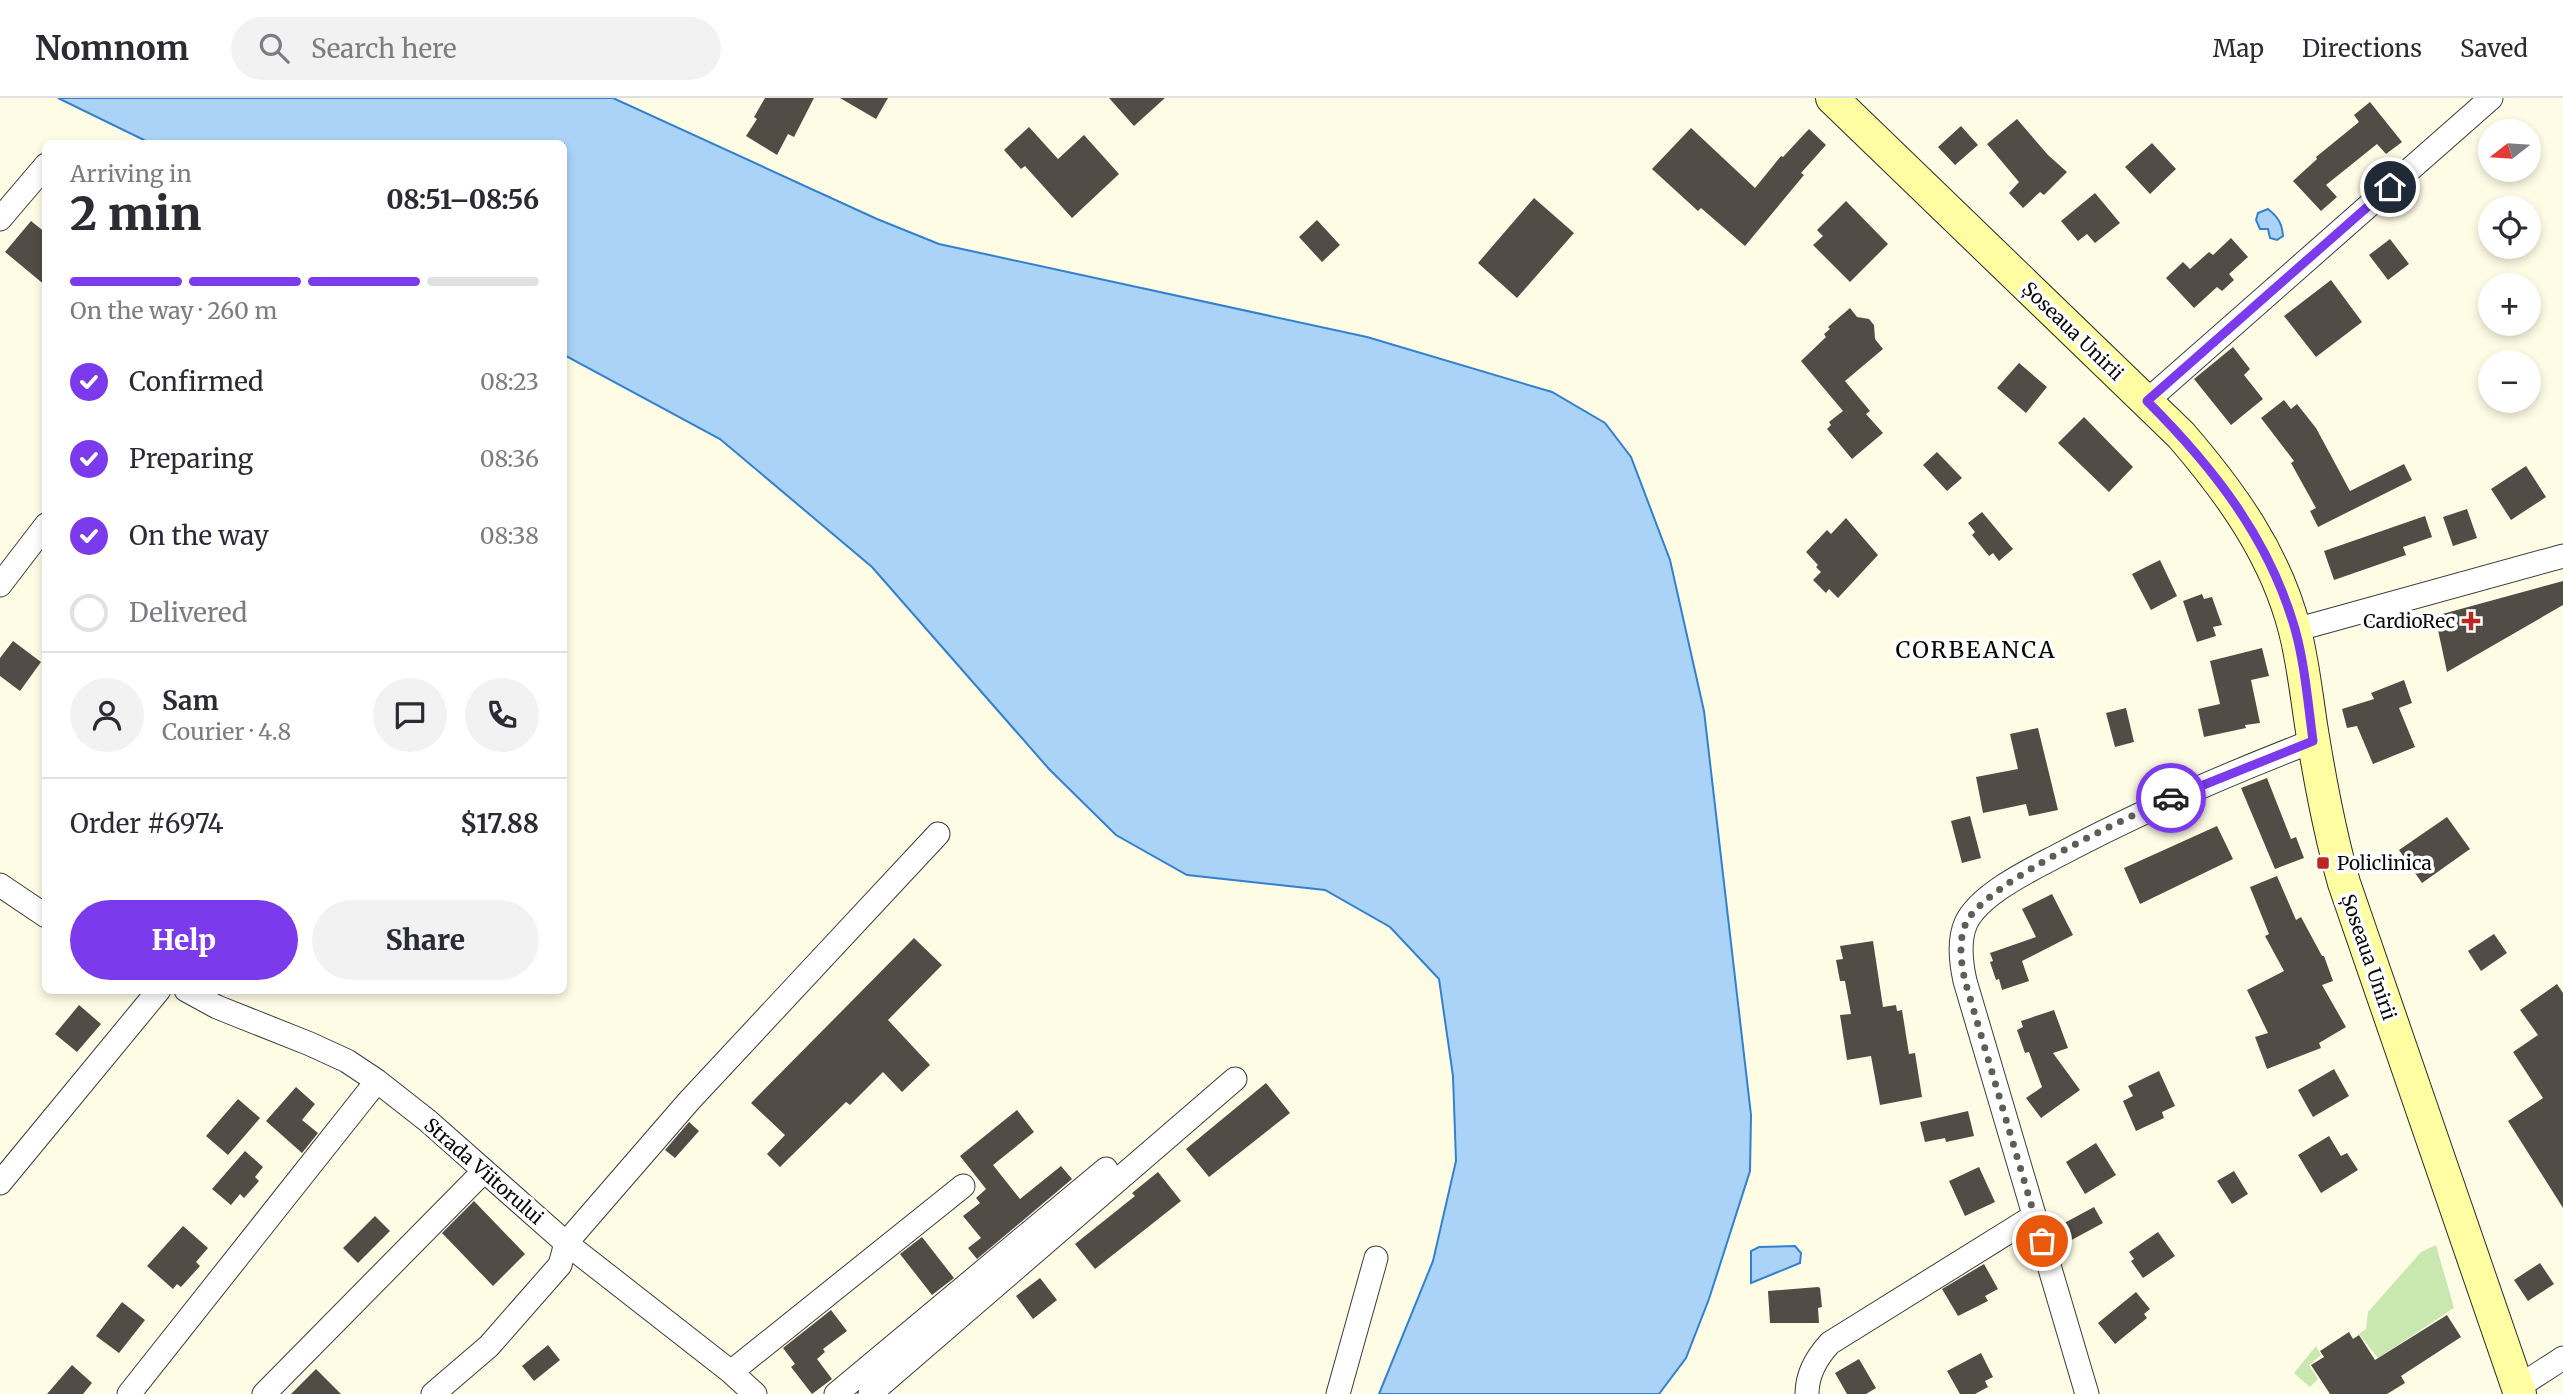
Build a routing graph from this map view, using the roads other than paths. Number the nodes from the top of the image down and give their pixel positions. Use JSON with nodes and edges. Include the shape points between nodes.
{"nodes":[{"id":1,"x":1832,"y":98,"type":"edge"},
{"id":2,"x":2491,"y":98,"type":"edge"},
{"id":3,"x":42,"y":170,"type":"edge"},
{"id":4,"x":0,"y":219,"type":"edge"},
{"id":5,"x":2147,"y":401,"type":"junction"},
{"id":6,"x":42,"y":530,"type":"edge"},
{"id":7,"x":2563,"y":556,"type":"edge"},
{"id":8,"x":0,"y":585,"type":"edge"},
{"id":9,"x":2295,"y":630,"type":"junction"},
{"id":10,"x":2313,"y":741,"type":"junction"},
{"id":11,"x":938,"y":834,"type":"dead end"},
{"id":12,"x":0,"y":885,"type":"edge"},
{"id":13,"x":42,"y":913,"type":"edge"},
{"id":14,"x":156,"y":994,"type":"edge"},
{"id":15,"x":203,"y":994,"type":"edge"},
{"id":16,"x":224,"y":999,"type":"edge"},
{"id":17,"x":1235,"y":1079,"type":"dead end"},
{"id":18,"x":377,"y":1081,"type":"junction"},
{"id":19,"x":1106,"y":1168,"type":"dead end"},
{"id":20,"x":484,"y":1171,"type":"junction"},
{"id":21,"x":0,"y":1183,"type":"edge"},
{"id":22,"x":963,"y":1186,"type":"dead end"},
{"id":23,"x":2034,"y":1216,"type":"junction"},
{"id":24,"x":566,"y":1243,"type":"junction"},
{"id":25,"x":1376,"y":1258,"type":"dead end"},
{"id":26,"x":2563,"y":1358,"type":"edge"},
{"id":27,"x":731,"y":1372,"type":"junction"},
{"id":28,"x":2519,"y":1391,"type":"edge"},
{"id":29,"x":129,"y":1394,"type":"edge"},
{"id":30,"x":264,"y":1394,"type":"edge"},
{"id":31,"x":433,"y":1394,"type":"edge"},
{"id":32,"x":755,"y":1394,"type":"edge"},
{"id":33,"x":836,"y":1394,"type":"edge"},
{"id":34,"x":870,"y":1394,"type":"edge"},
{"id":35,"x":1338,"y":1394,"type":"edge"},
{"id":36,"x":1807,"y":1394,"type":"edge"},
{"id":37,"x":2087,"y":1394,"type":"edge"}],
"edges":[{"from":1,"to":5,"type":"main road","name":"Șoseaua Unirii"},
{"from":2,"to":5,"type":"street"},
{"from":3,"to":4,"type":"street"},
{"from":5,"to":9,"type":"main road","name":"Șoseaua Unirii","via":[[2190,445],[2237,505],[2270,564]]},
{"from":6,"to":8,"type":"street"},
{"from":7,"to":9,"type":"street"},
{"from":9,"to":10,"type":"main road","name":"Șoseaua Unirii"},
{"from":10,"to":23,"type":"street","via":[[2120,822],[2024,873],[1986,900],[1966,924],[1961,943],[1965,981]]},
{"from":10,"to":28,"type":"main road","name":"Șoseaua Unirii","via":[[2344,883]]},
{"from":11,"to":24,"type":"street","via":[[689,1101]]},
{"from":12,"to":13,"type":"street"},
{"from":14,"to":21,"type":"street"},
{"from":15,"to":16,"type":"street","name":"Strada Viitorului"},
{"from":16,"to":18,"type":"street","name":"Strada Viitorului"},
{"from":17,"to":34,"type":"street"},
{"from":18,"to":20,"type":"street","name":"Strada Viitorului"},
{"from":18,"to":29,"type":"street"},
{"from":19,"to":33,"type":"street"},
{"from":20,"to":24,"type":"street","name":"Strada Viitorului"},
{"from":20,"to":30,"type":"street"},
{"from":22,"to":27,"type":"street"},
{"from":23,"to":36,"type":"street","via":[[1830,1343],[1815,1361]]},
{"from":23,"to":37,"type":"street"},
{"from":24,"to":27,"type":"street","name":"Strada Viitorului"},
{"from":24,"to":31,"type":"street","via":[[560,1265],[489,1346]]},
{"from":25,"to":35,"type":"street"},
{"from":26,"to":28,"type":"street"},
{"from":27,"to":32,"type":"street","name":"Strada Viitorului"}]}
